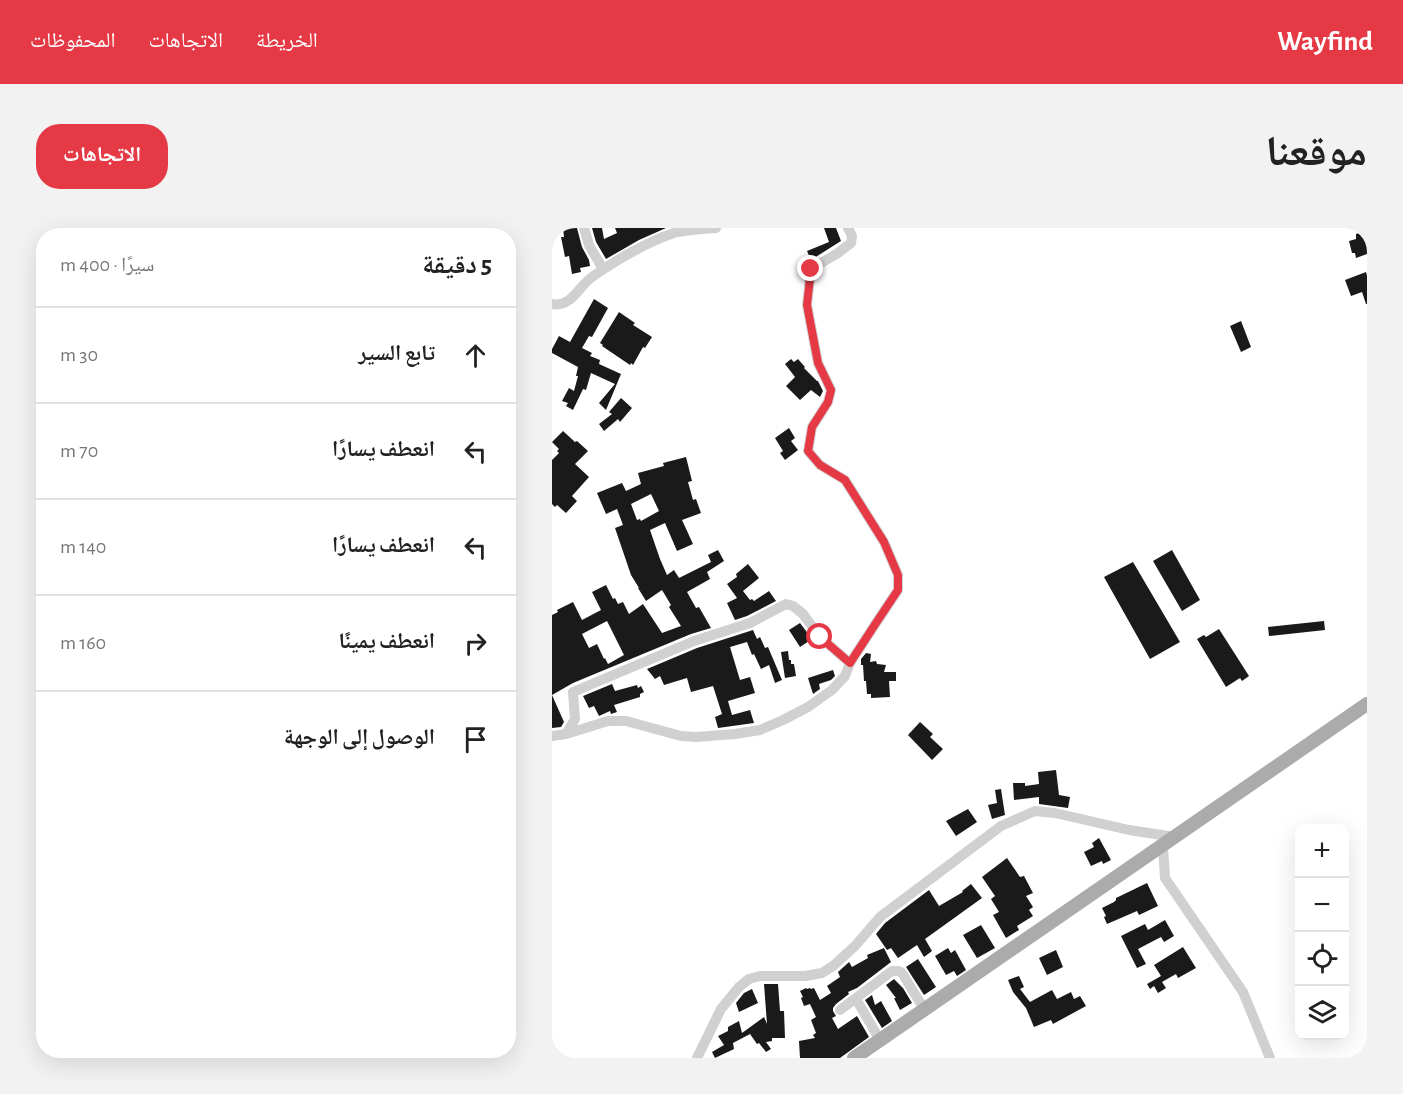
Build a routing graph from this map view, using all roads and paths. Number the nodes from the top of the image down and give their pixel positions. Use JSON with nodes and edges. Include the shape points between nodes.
{"nodes":[{"id":1,"x":584,"y":228,"type":"edge"},
{"id":2,"x":716,"y":228,"type":"edge"},
{"id":3,"x":848,"y":228,"type":"edge"},
{"id":4,"x":603,"y":269,"type":"junction"},
{"id":5,"x":552,"y":304,"type":"edge"},
{"id":6,"x":850,"y":663,"type":"junction"},
{"id":7,"x":1367,"y":704,"type":"edge"},
{"id":8,"x":566,"y":734,"type":"junction"},
{"id":9,"x":552,"y":736,"type":"edge"},
{"id":10,"x":1169,"y":842,"type":"junction"},
{"id":11,"x":856,"y":999,"type":"junction"},
{"id":12,"x":924,"y":1009,"type":"junction"},
{"id":13,"x":840,"y":1010,"type":"dead end"},
{"id":14,"x":880,"y":1041,"type":"junction"},
{"id":15,"x":552,"y":1056,"type":"edge"},
{"id":16,"x":558,"y":1058,"type":"edge"},
{"id":17,"x":697,"y":1058,"type":"edge"},
{"id":18,"x":854,"y":1058,"type":"edge"},
{"id":19,"x":1270,"y":1058,"type":"edge"}],
"edges":[{"from":1,"to":4,"type":"street"},
{"from":2,"to":4,"type":"street","via":[[675,233]]},
{"from":3,"to":6,"type":"street","via":[[851,243],[811,269],[807,305],[818,363],[831,390],[812,427],[808,451],[820,465],[845,480],[884,542],[898,575],[898,590]]},
{"from":4,"to":5,"type":"street","via":[[568,301]]},
{"from":6,"to":8,"type":"street","via":[[845,676],[824,696],[760,730],[696,737],[626,721],[608,721]]},
{"from":6,"to":8,"type":"street","via":[[820,637],[803,614],[786,604],[750,623],[694,641],[573,692],[576,719]]},
{"from":7,"to":10,"type":"main road"},
{"from":8,"to":9,"type":"street"},
{"from":10,"to":12,"type":"main road"},
{"from":10,"to":17,"type":"street","via":[[1035,811],[1001,826],[880,917],[855,946],[822,973],[749,979],[722,1009]]},
{"from":10,"to":19,"type":"street","via":[[1166,878],[1242,992]]},
{"from":11,"to":12,"type":"street","via":[[892,971],[899,971]]},
{"from":11,"to":13,"type":"street"},
{"from":11,"to":14,"type":"street"},
{"from":12,"to":14,"type":"main road"},
{"from":14,"to":18,"type":"main road"},
{"from":15,"to":16,"type":"street"}]}
